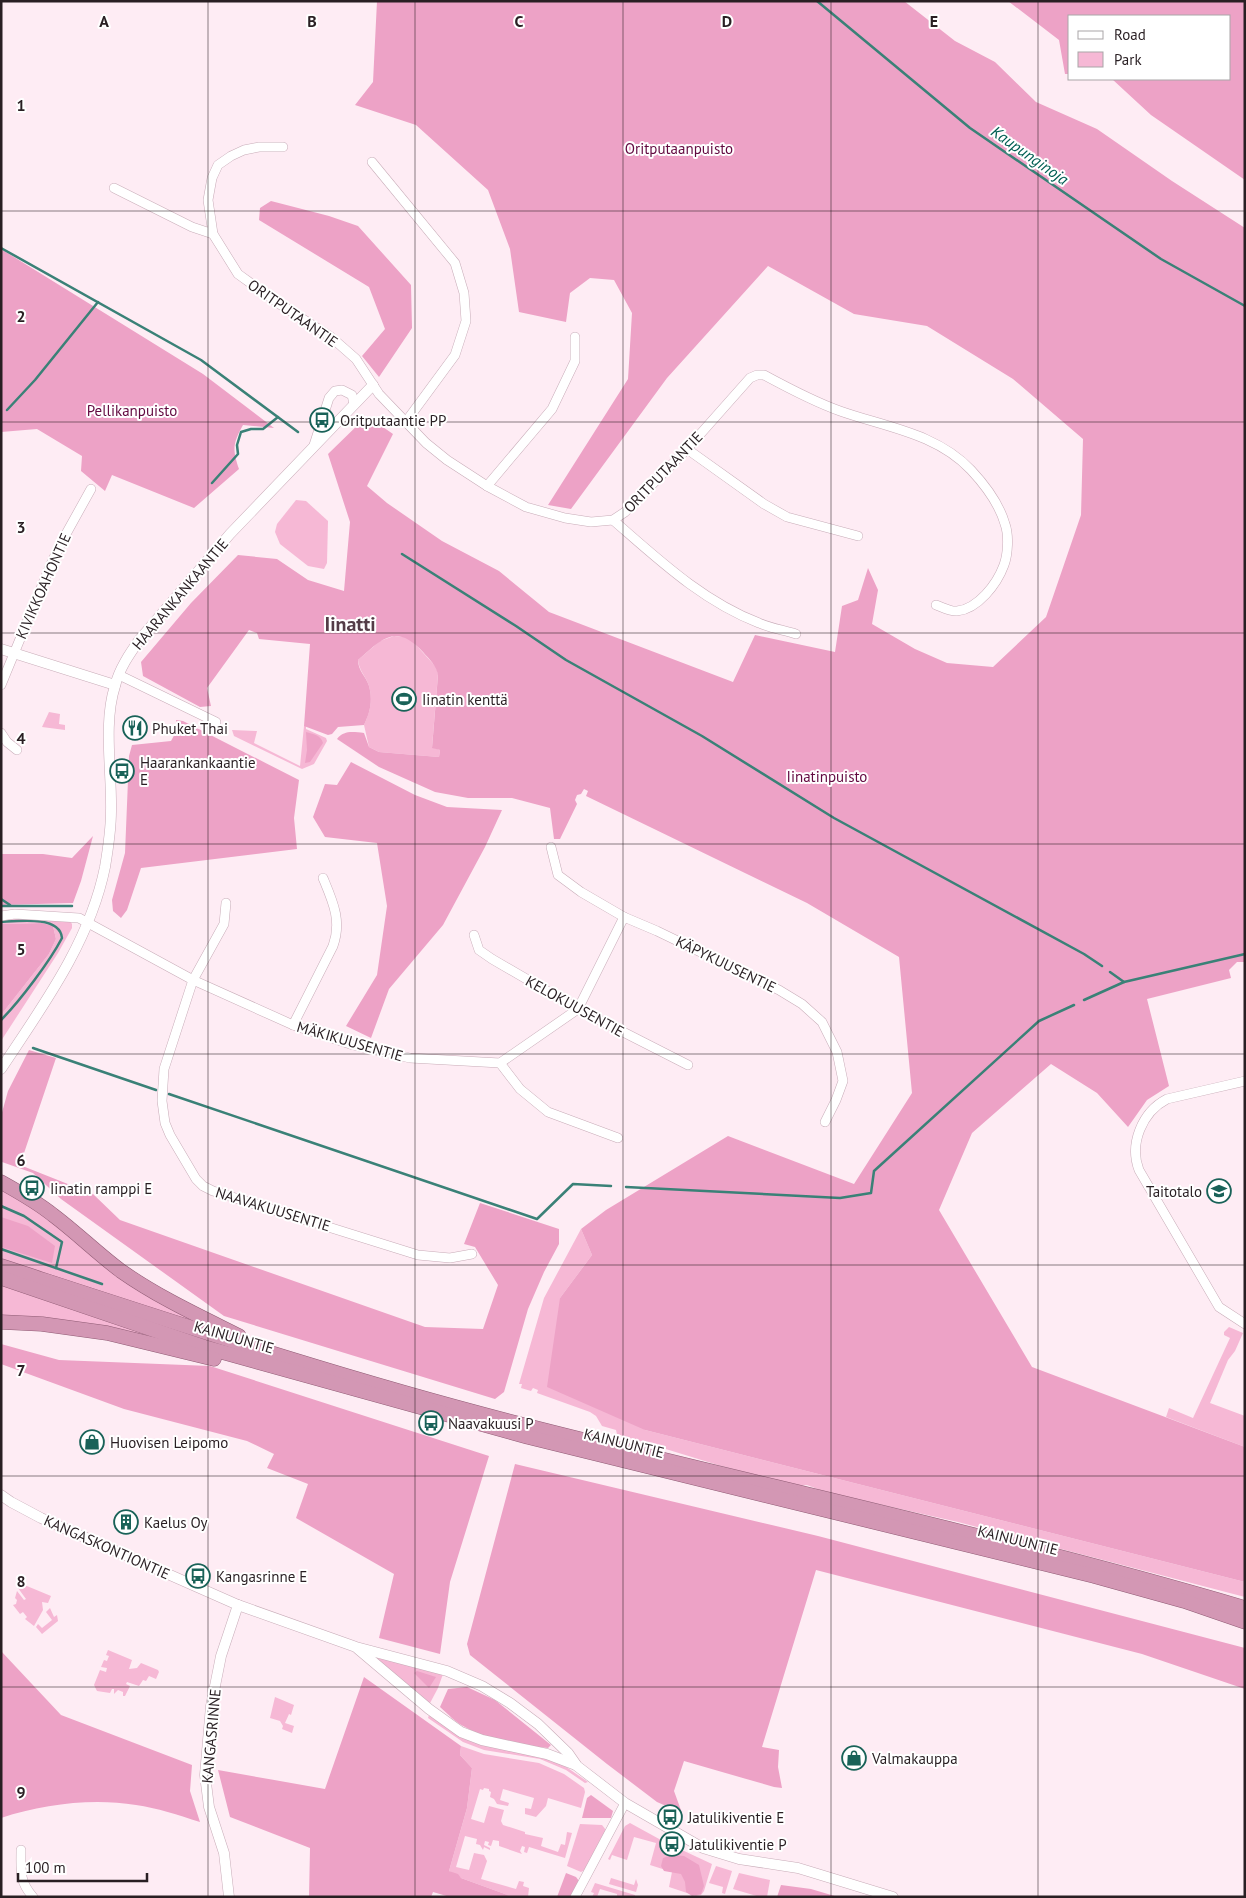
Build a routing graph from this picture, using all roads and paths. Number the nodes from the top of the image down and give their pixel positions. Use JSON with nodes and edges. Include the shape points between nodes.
{"nodes":[{"id":1,"x":283,"y":146,"type":"dead end"},
{"id":2,"x":372,"y":162,"type":"dead end"},
{"id":3,"x":114,"y":188,"type":"dead end"},
{"id":4,"x":213,"y":234,"type":"junction"},
{"id":5,"x":575,"y":337,"type":"dead end"},
{"id":6,"x":373,"y":385,"type":"junction"},
{"id":7,"x":354,"y":404,"type":"junction"},
{"id":8,"x":405,"y":423,"type":"junction"},
{"id":9,"x":314,"y":445,"type":"junction"},
{"id":10,"x":687,"y":449,"type":"junction"},
{"id":11,"x":487,"y":486,"type":"junction"},
{"id":12,"x":91,"y":489,"type":"dead end"},
{"id":13,"x":613,"y":520,"type":"junction"},
{"id":14,"x":858,"y":536,"type":"dead end"},
{"id":15,"x":936,"y":605,"type":"dead end"},
{"id":16,"x":796,"y":634,"type":"dead end"},
{"id":17,"x":1,"y":649,"type":"edge"},
{"id":18,"x":14,"y":652,"type":"junction"},
{"id":19,"x":117,"y":680,"type":"junction"},
{"id":20,"x":1,"y":685,"type":"edge"},
{"id":21,"x":216,"y":722,"type":"dead end"},
{"id":22,"x":1,"y":733,"type":"edge"},
{"id":23,"x":17,"y":750,"type":"dead end"},
{"id":24,"x":551,"y":848,"type":"dead end"},
{"id":25,"x":323,"y":878,"type":"dead end"},
{"id":26,"x":226,"y":903,"type":"dead end"},
{"id":27,"x":1,"y":916,"type":"edge"},
{"id":28,"x":624,"y":917,"type":"junction"},
{"id":29,"x":87,"y":922,"type":"junction"},
{"id":30,"x":474,"y":935,"type":"dead end"},
{"id":31,"x":193,"y":980,"type":"junction"},
{"id":32,"x":578,"y":1009,"type":"junction"},
{"id":33,"x":293,"y":1025,"type":"junction"},
{"id":34,"x":500,"y":1063,"type":"junction"},
{"id":35,"x":688,"y":1065,"type":"dead end"},
{"id":36,"x":1,"y":1069,"type":"edge"},
{"id":37,"x":1245,"y":1080,"type":"edge"},
{"id":38,"x":825,"y":1122,"type":"dead end"},
{"id":39,"x":618,"y":1138,"type":"dead end"},
{"id":40,"x":1,"y":1182,"type":"edge"},
{"id":41,"x":472,"y":1254,"type":"dead end"},
{"id":42,"x":1,"y":1266,"type":"edge"},
{"id":43,"x":1,"y":1278,"type":"edge"},
{"id":44,"x":1,"y":1322,"type":"edge"},
{"id":45,"x":1245,"y":1324,"type":"edge"},
{"id":46,"x":272,"y":1359,"type":"junction"},
{"id":47,"x":1,"y":1495,"type":"edge"},
{"id":48,"x":238,"y":1605,"type":"junction"},
{"id":49,"x":1245,"y":1608,"type":"edge"},
{"id":50,"x":1245,"y":1622,"type":"edge"},
{"id":51,"x":356,"y":1647,"type":"junction"},
{"id":52,"x":577,"y":1766,"type":"junction"},
{"id":53,"x":625,"y":1803,"type":"junction"},
{"id":54,"x":21,"y":1850,"type":"dead end"},
{"id":55,"x":33,"y":1897,"type":"edge"},
{"id":56,"x":229,"y":1897,"type":"edge"},
{"id":57,"x":575,"y":1897,"type":"edge"},
{"id":58,"x":893,"y":1897,"type":"edge"}],
"edges":[{"from":1,"to":4,"type":"street","name":"ORITPUTAANTIE","via":[[244,150],[218,165],[208,200]]},
{"from":2,"to":8,"type":"street","via":[[455,263],[464,293],[466,321],[455,355]]},
{"from":3,"to":4,"type":"street"},
{"from":4,"to":6,"type":"street","name":"ORITPUTAANTIE","via":[[238,274],[331,337],[356,359]]},
{"from":5,"to":11,"type":"street","via":[[575,361],[552,409]]},
{"from":6,"to":7,"type":"street","name":"HAARANKANKAANTIE"},
{"from":6,"to":8,"type":"street","name":"ORITPUTAANTIE"},
{"from":7,"to":9,"type":"street","name":"HAARANKANKAANTIE"},
{"from":7,"to":9,"type":"street","via":[[352,395],[335,390],[329,398]]},
{"from":8,"to":11,"type":"street","name":"ORITPUTAANTIE","via":[[447,460]]},
{"from":9,"to":19,"type":"street","name":"HAARANKANKAANTIE","via":[[230,534],[140,639]]},
{"from":10,"to":13,"type":"street","name":"ORITPUTAANTIE","via":[[625,512]]},
{"from":10,"to":14,"type":"street","via":[[787,517]]},
{"from":10,"to":15,"type":"street","name":"ORITPUTAANTIE","via":[[750,378],[757,375],[764,375],[838,410],[938,444],[971,470],[995,498],[1006,525],[1007,548],[996,581],[974,606],[956,612]]},
{"from":11,"to":13,"type":"street","name":"ORITPUTAANTIE","via":[[526,507],[564,518],[591,522]]},
{"from":12,"to":18,"type":"street","name":"KIVIKKOAHONTIE","via":[[61,542]]},
{"from":13,"to":16,"type":"street","via":[[703,595],[759,623]]},
{"from":17,"to":18,"type":"street"},
{"from":18,"to":19,"type":"street"},
{"from":18,"to":20,"type":"street","name":"KIVIKKOAHONTIE"},
{"from":19,"to":21,"type":"street"},
{"from":19,"to":29,"type":"street","name":"HAARANKANKAANTIE","via":[[111,706],[112,812],[104,868]]},
{"from":22,"to":23,"type":"street"},
{"from":24,"to":28,"type":"street","name":"KÄPYKUUSENTIE","via":[[558,875]]},
{"from":25,"to":33,"type":"street","via":[[333,900],[338,933]]},
{"from":26,"to":31,"type":"street","name":"NAAVAKUUSENTIE","via":[[224,924]]},
{"from":27,"to":29,"type":"street","name":"MÄKIKUUSENTIE","via":[[79,918]]},
{"from":28,"to":32,"type":"street"},
{"from":28,"to":38,"type":"street","name":"KÄPYKUUSENTIE","via":[[779,990],[822,1022],[837,1052],[842,1081]]},
{"from":29,"to":31,"type":"street","name":"MÄKIKUUSENTIE"},
{"from":29,"to":36,"type":"street","name":"HAARANKANKAANTIE","via":[[69,962]]},
{"from":30,"to":32,"type":"street","name":"KELOKUUSENTIE","via":[[479,950]]},
{"from":31,"to":33,"type":"street","name":"MÄKIKUUSENTIE"},
{"from":31,"to":41,"type":"street","name":"NAAVAKUUSENTIE","via":[[164,1069],[162,1101],[167,1129],[203,1186],[418,1255],[450,1258]]},
{"from":32,"to":34,"type":"street"},
{"from":32,"to":35,"type":"street","name":"KELOKUUSENTIE"},
{"from":33,"to":34,"type":"street","name":"MÄKIKUUSENTIE","via":[[410,1058]]},
{"from":34,"to":39,"type":"street","via":[[520,1089],[548,1112]]},
{"from":37,"to":45,"type":"street","via":[[1158,1104],[1143,1125],[1134,1154],[1139,1170],[1219,1307]]},
{"from":40,"to":46,"type":"highway","via":[[53,1214],[121,1271]]},
{"from":42,"to":46,"type":"highway","name":"KAINUUNTIE"},
{"from":43,"to":46,"type":"highway","name":"KAINUUNTIE","via":[[204,1347]]},
{"from":44,"to":46,"type":"highway","via":[[108,1333],[217,1359]]},
{"from":46,"to":49,"type":"highway","name":"KAINUUNTIE","via":[[528,1426],[1093,1565]]},
{"from":46,"to":50,"type":"highway","name":"KAINUUNTIE","via":[[434,1412],[1094,1576]]},
{"from":47,"to":48,"type":"street","name":"KANGASKONTIONTIE","via":[[36,1516]]},
{"from":48,"to":51,"type":"street","name":"KANGASKONTIONTIE"},
{"from":48,"to":56,"type":"street","name":"KANGASRINNE","via":[[221,1656],[211,1706],[205,1775],[209,1807],[224,1852]]},
{"from":51,"to":52,"type":"street","name":"KANGASKONTIONTIE","via":[[460,1732],[547,1754]]},
{"from":51,"to":52,"type":"street","name":"KANGASKONTIONTIE","via":[[447,1671],[482,1686],[538,1724]]},
{"from":52,"to":53,"type":"street","name":"KANGASKONTIONTIE"},
{"from":53,"to":57,"type":"street"},
{"from":53,"to":58,"type":"street","name":"KANGASKONTIONTIE","via":[[703,1848],[739,1860],[798,1868]]},
{"from":54,"to":55,"type":"street","via":[[24,1886]]}]}
